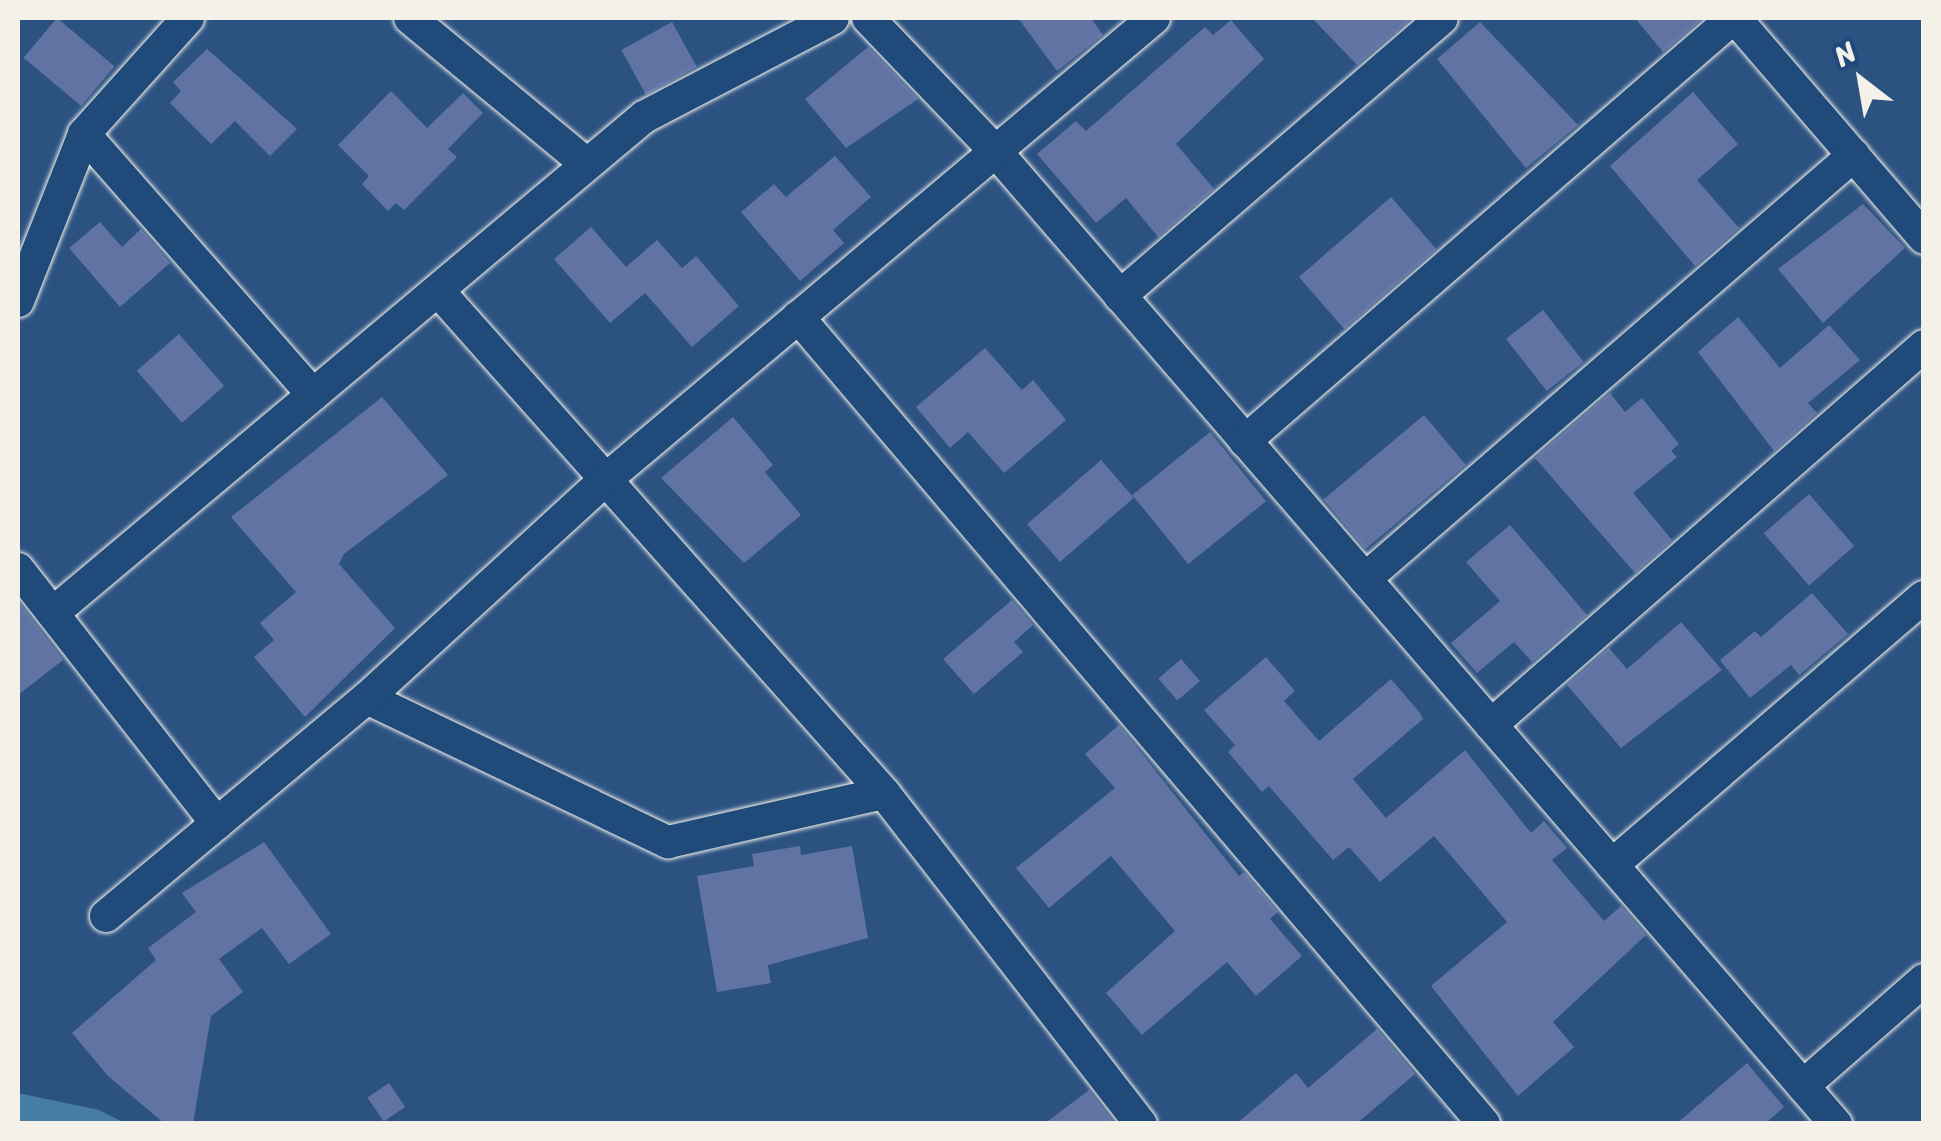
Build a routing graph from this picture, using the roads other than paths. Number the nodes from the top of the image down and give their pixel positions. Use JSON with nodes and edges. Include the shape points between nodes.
{"nodes":[{"id":1,"x":188,"y":18,"type":"edge"},
{"id":2,"x":410,"y":18,"type":"edge"},
{"id":3,"x":834,"y":18,"type":"edge"},
{"id":4,"x":868,"y":18,"type":"edge"},
{"id":5,"x":1154,"y":18,"type":"edge"},
{"id":6,"x":1442,"y":18,"type":"edge"},
{"id":7,"x":1734,"y":18,"type":"edge"},
{"id":8,"x":84,"y":134,"type":"junction"},
{"id":9,"x":998,"y":154,"type":"junction"},
{"id":10,"x":1854,"y":155,"type":"junction"},
{"id":11,"x":585,"y":163,"type":"junction"},
{"id":12,"x":1924,"y":238,"type":"edge"},
{"id":13,"x":441,"y":294,"type":"junction"},
{"id":14,"x":1120,"y":296,"type":"junction"},
{"id":15,"x":18,"y":300,"type":"edge"},
{"id":16,"x":798,"y":317,"type":"junction"},
{"id":17,"x":1924,"y":346,"type":"edge"},
{"id":18,"x":313,"y":395,"type":"junction"},
{"id":19,"x":1246,"y":441,"type":"junction"},
{"id":20,"x":604,"y":481,"type":"junction"},
{"id":21,"x":18,"y":569,"type":"edge"},
{"id":22,"x":1365,"y":579,"type":"junction"},
{"id":23,"x":1924,"y":597,"type":"edge"},
{"id":24,"x":54,"y":613,"type":"junction"},
{"id":25,"x":367,"y":698,"type":"junction"},
{"id":26,"x":1491,"y":725,"type":"junction"},
{"id":27,"x":884,"y":793,"type":"junction"},
{"id":28,"x":217,"y":824,"type":"junction"},
{"id":29,"x":1612,"y":865,"type":"junction"},
{"id":30,"x":106,"y":916,"type":"dead end"},
{"id":31,"x":1924,"y":980,"type":"edge"},
{"id":32,"x":1803,"y":1086,"type":"junction"},
{"id":33,"x":1141,"y":1124,"type":"edge"},
{"id":34,"x":1484,"y":1124,"type":"edge"},
{"id":35,"x":1836,"y":1124,"type":"edge"}],
"edges":[{"from":1,"to":8,"type":"street"},
{"from":2,"to":11,"type":"street"},
{"from":3,"to":11,"type":"street","via":[[644,117]]},
{"from":4,"to":9,"type":"street"},
{"from":5,"to":9,"type":"street"},
{"from":6,"to":14,"type":"street"},
{"from":7,"to":10,"type":"street"},
{"from":7,"to":19,"type":"street"},
{"from":8,"to":15,"type":"street"},
{"from":8,"to":18,"type":"street"},
{"from":9,"to":14,"type":"street"},
{"from":9,"to":16,"type":"street"},
{"from":10,"to":12,"type":"street"},
{"from":10,"to":22,"type":"street"},
{"from":11,"to":13,"type":"street"},
{"from":13,"to":18,"type":"street"},
{"from":13,"to":20,"type":"street"},
{"from":14,"to":19,"type":"street"},
{"from":16,"to":20,"type":"street"},
{"from":16,"to":34,"type":"street"},
{"from":17,"to":26,"type":"street"},
{"from":18,"to":24,"type":"street"},
{"from":19,"to":22,"type":"street"},
{"from":20,"to":25,"type":"street"},
{"from":20,"to":27,"type":"street"},
{"from":21,"to":24,"type":"street"},
{"from":22,"to":26,"type":"street"},
{"from":23,"to":29,"type":"street"},
{"from":24,"to":28,"type":"street"},
{"from":25,"to":27,"type":"street","via":[[668,842]]},
{"from":25,"to":28,"type":"street"},
{"from":26,"to":29,"type":"street"},
{"from":27,"to":33,"type":"street"},
{"from":28,"to":30,"type":"street"},
{"from":29,"to":32,"type":"street"},
{"from":31,"to":32,"type":"street"},
{"from":32,"to":35,"type":"street"}]}
